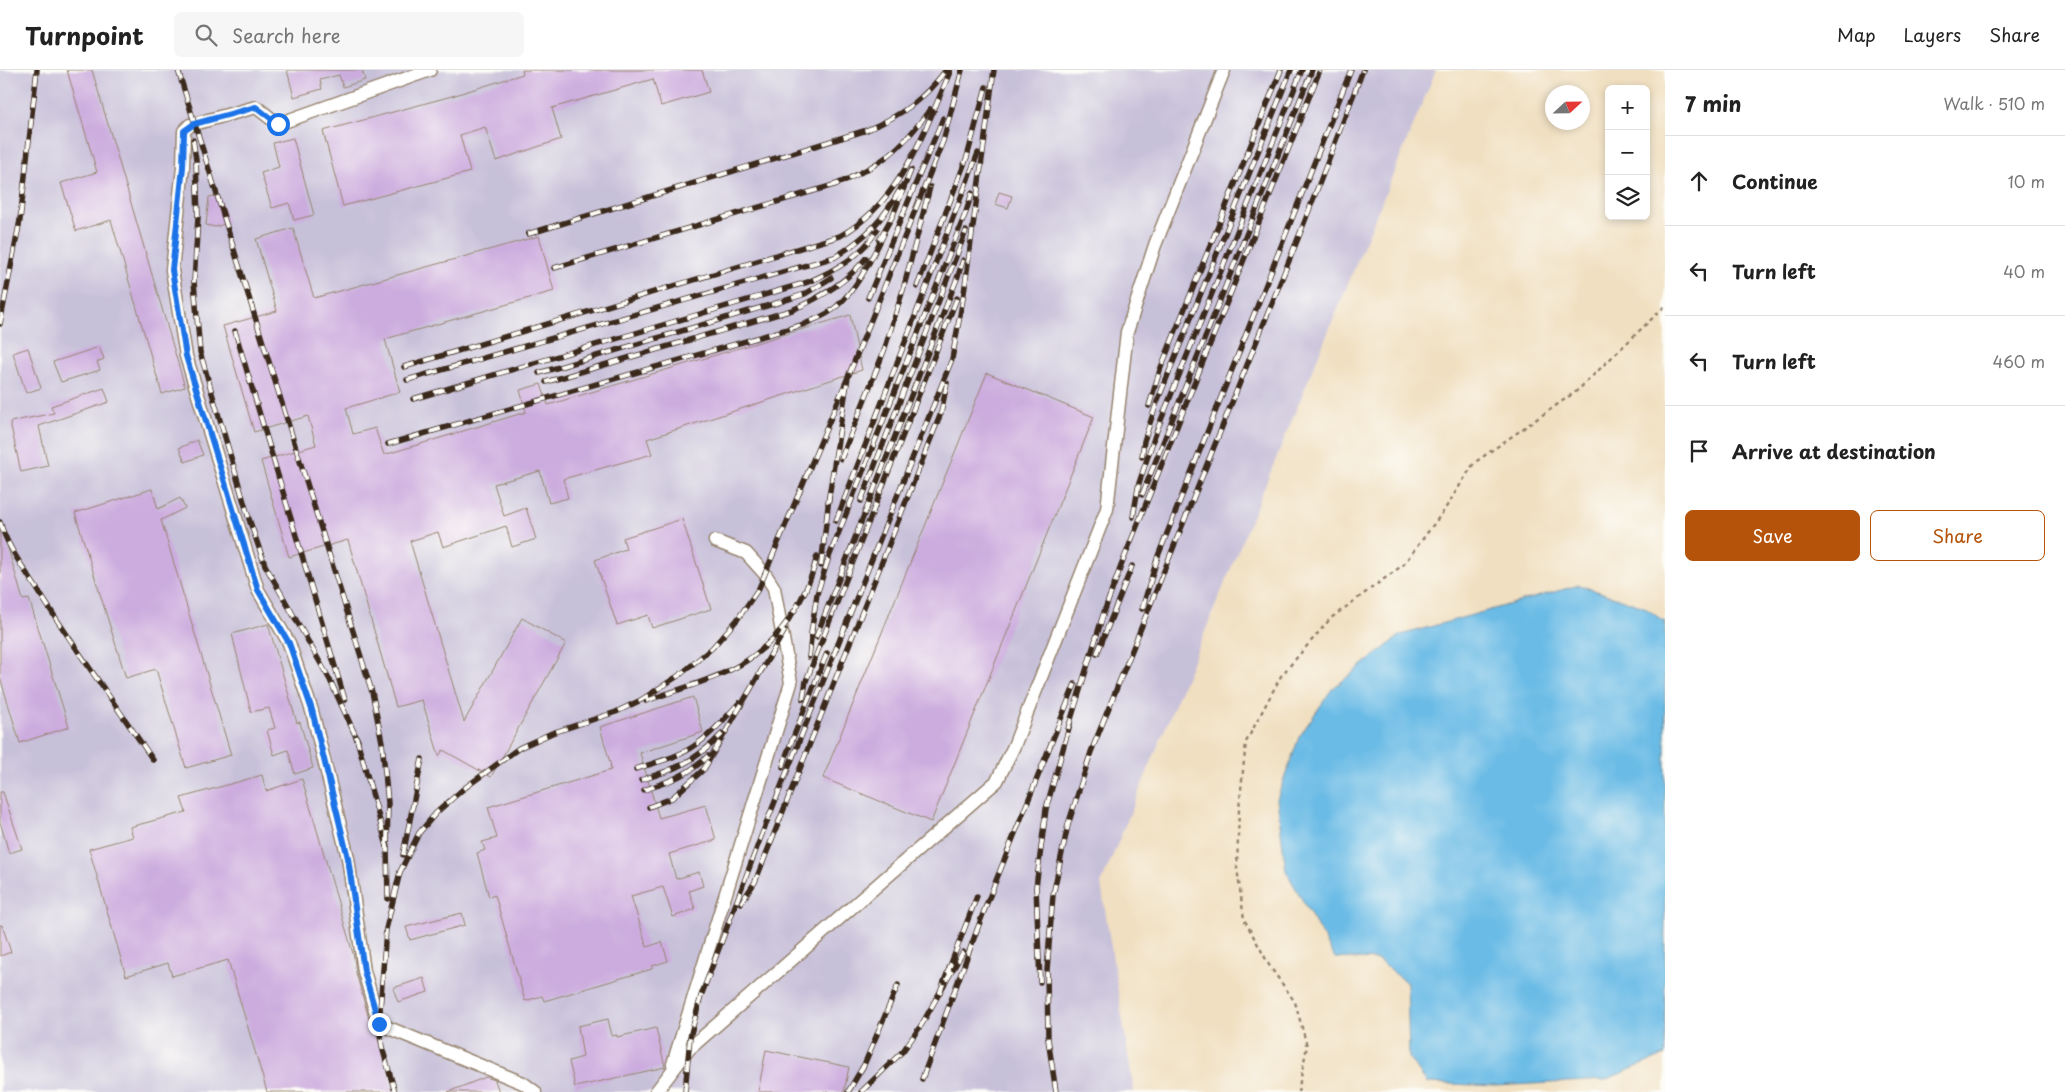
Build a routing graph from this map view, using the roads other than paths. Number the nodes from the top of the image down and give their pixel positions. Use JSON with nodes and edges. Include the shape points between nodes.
{"nodes":[{"id":1,"x":430,"y":70,"type":"edge"},
{"id":2,"x":1224,"y":70,"type":"edge"},
{"id":3,"x":715,"y":541,"type":"dead end"},
{"id":4,"x":670,"y":1074,"type":"junction"},
{"id":5,"x":535,"y":1092,"type":"edge"},
{"id":6,"x":656,"y":1092,"type":"edge"}],
"edges":[{"from":1,"to":5,"type":"lane","via":[[278,124],[256,107],[190,125],[184,131],[172,270],[186,356],[258,590],[289,643],[312,710],[348,858],[364,971],[379,1024],[523,1083]]},
{"from":2,"to":4,"type":"lane","via":[[1155,245],[1127,332],[1107,510],[1014,746],[997,781],[689,1049]]},
{"from":3,"to":4,"type":"lane","via":[[746,553],[774,588],[791,683]]},
{"from":4,"to":6,"type":"lane"}]}
